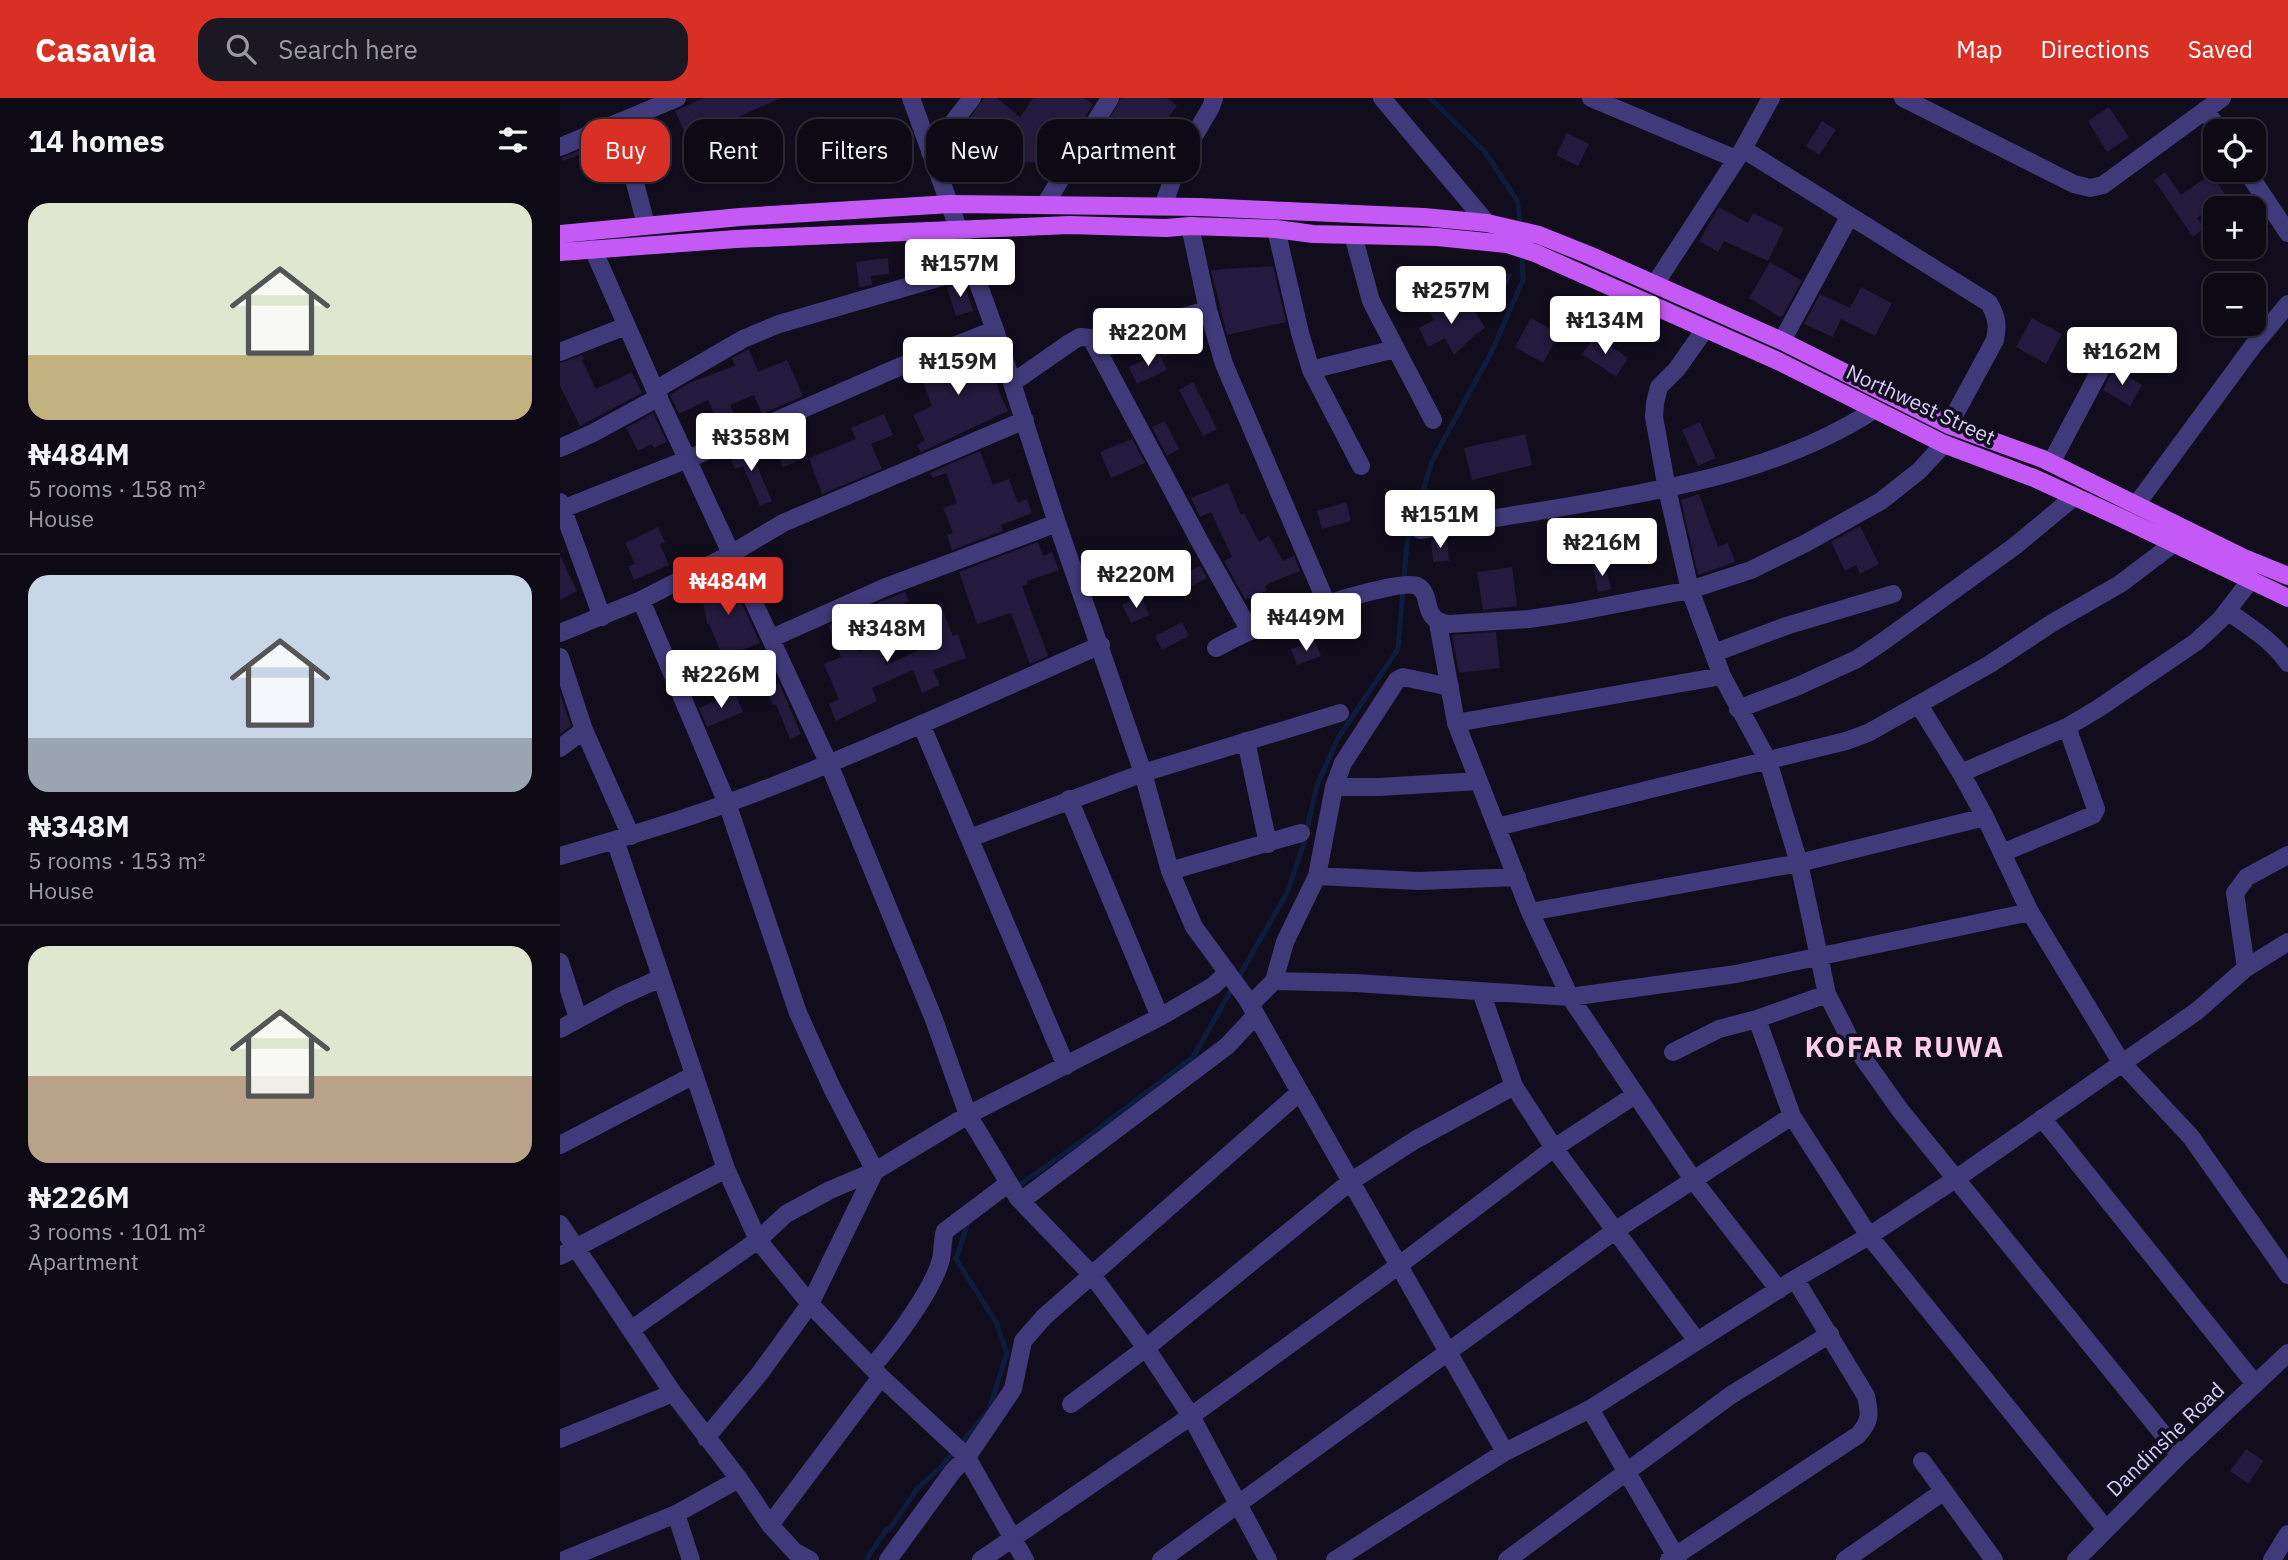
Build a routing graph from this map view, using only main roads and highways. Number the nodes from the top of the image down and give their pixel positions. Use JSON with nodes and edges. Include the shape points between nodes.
{"nodes":[{"id":1,"x":560,"y":234,"type":"edge"},
{"id":2,"x":1509,"y":236,"type":"junction"},
{"id":3,"x":560,"y":252,"type":"edge"},
{"id":4,"x":2288,"y":576,"type":"edge"},
{"id":5,"x":2288,"y":598,"type":"edge"}],
"edges":[{"from":1,"to":2,"type":"main road","via":[[950,204],[1046,204],[1424,217],[1487,223]]},
{"from":2,"to":3,"type":"main road","via":[[1070,225]]},
{"from":2,"to":4,"type":"main road","name":"Northwest Street","via":[[1539,234],[1654,284],[1782,341],[1949,425],[2051,463]]},
{"from":2,"to":5,"type":"main road","name":"Northwest Street","via":[[1535,253]]}]}
